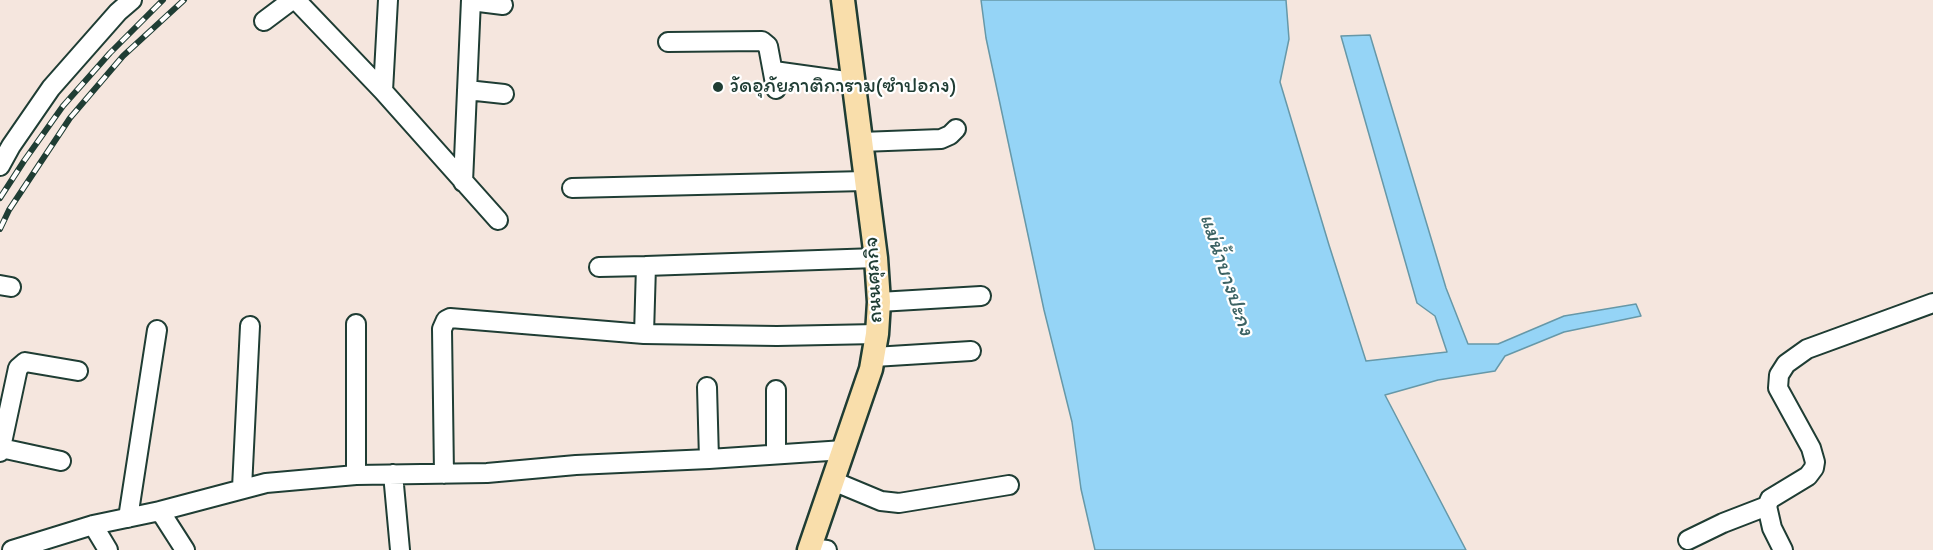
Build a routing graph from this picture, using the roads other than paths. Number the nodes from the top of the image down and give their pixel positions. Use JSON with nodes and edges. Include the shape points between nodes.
{"nodes":[{"id":1,"x":294,"y":0,"type":"edge"},
{"id":2,"x":388,"y":0,"type":"edge"},
{"id":3,"x":471,"y":0,"type":"edge"},
{"id":4,"x":843,"y":0,"type":"edge"},
{"id":5,"x":119,"y":4,"type":"edge"},
{"id":6,"x":503,"y":5,"type":"dead end"},
{"id":7,"x":264,"y":21,"type":"dead end"},
{"id":8,"x":669,"y":42,"type":"dead end"},
{"id":9,"x":838,"y":80,"type":"junction"},
{"id":10,"x":467,"y":90,"type":"junction"},
{"id":11,"x":384,"y":91,"type":"junction"},
{"id":12,"x":504,"y":94,"type":"dead end"},
{"id":13,"x":956,"y":129,"type":"dead end"},
{"id":14,"x":861,"y":142,"type":"junction"},
{"id":15,"x":0,"y":166,"type":"edge"},
{"id":16,"x":866,"y":181,"type":"junction"},
{"id":17,"x":463,"y":182,"type":"junction"},
{"id":18,"x":572,"y":188,"type":"dead end"},
{"id":19,"x":498,"y":220,"type":"dead end"},
{"id":20,"x":876,"y":258,"type":"junction"},
{"id":21,"x":646,"y":266,"type":"junction"},
{"id":22,"x":599,"y":267,"type":"dead end"},
{"id":23,"x":981,"y":296,"type":"dead end"},
{"id":24,"x":879,"y":302,"type":"junction"},
{"id":25,"x":1933,"y":303,"type":"edge"},
{"id":26,"x":356,"y":324,"type":"dead end"},
{"id":27,"x":250,"y":326,"type":"dead end"},
{"id":28,"x":157,"y":330,"type":"dead end"},
{"id":29,"x":644,"y":334,"type":"junction"},
{"id":30,"x":877,"y":334,"type":"junction"},
{"id":31,"x":971,"y":351,"type":"dead end"},
{"id":32,"x":874,"y":357,"type":"junction"},
{"id":33,"x":78,"y":371,"type":"dead end"},
{"id":34,"x":707,"y":387,"type":"dead end"},
{"id":35,"x":776,"y":390,"type":"dead end"},
{"id":36,"x":0,"y":450,"type":"edge"},
{"id":37,"x":844,"y":450,"type":"junction"},
{"id":38,"x":776,"y":454,"type":"junction"},
{"id":39,"x":709,"y":459,"type":"junction"},
{"id":40,"x":61,"y":461,"type":"dead end"},
{"id":41,"x":393,"y":474,"type":"junction"},
{"id":42,"x":444,"y":474,"type":"junction"},
{"id":43,"x":356,"y":476,"type":"junction"},
{"id":44,"x":832,"y":481,"type":"junction"},
{"id":45,"x":1009,"y":485,"type":"dead end"},
{"id":46,"x":242,"y":488,"type":"junction"},
{"id":47,"x":1767,"y":506,"type":"junction"},
{"id":48,"x":160,"y":511,"type":"junction"},
{"id":49,"x":128,"y":518,"type":"junction"},
{"id":50,"x":93,"y":525,"type":"junction"},
{"id":51,"x":1688,"y":540,"type":"dead end"},
{"id":52,"x":816,"y":549,"type":"edge"},
{"id":53,"x":12,"y":550,"type":"edge"},
{"id":54,"x":108,"y":550,"type":"edge"},
{"id":55,"x":185,"y":550,"type":"edge"},
{"id":56,"x":399,"y":550,"type":"edge"},
{"id":57,"x":1783,"y":550,"type":"edge"}],
"edges":[{"from":1,"to":7,"type":"street"},
{"from":1,"to":11,"type":"street"},
{"from":2,"to":11,"type":"street"},
{"from":3,"to":6,"type":"street"},
{"from":3,"to":10,"type":"street"},
{"from":4,"to":9,"type":"main road","name":"ถนนศุภกิจ"},
{"from":5,"to":15,"type":"street","via":[[51,88]]},
{"from":8,"to":9,"type":"street","via":[[762,41],[768,46],[775,80]]},
{"from":9,"to":14,"type":"main road","name":"ถนนศุภกิจ"},
{"from":10,"to":12,"type":"street"},
{"from":10,"to":17,"type":"street"},
{"from":11,"to":17,"type":"street"},
{"from":13,"to":14,"type":"street","via":[[941,139]]},
{"from":14,"to":16,"type":"main road","name":"ถนนศุภกิจ"},
{"from":16,"to":18,"type":"street"},
{"from":16,"to":20,"type":"main road","name":"ถนนศุภกิจ"},
{"from":17,"to":19,"type":"street"},
{"from":20,"to":21,"type":"street"},
{"from":20,"to":24,"type":"main road","name":"ถนนศุภกิจ"},
{"from":21,"to":22,"type":"street"},
{"from":21,"to":29,"type":"street"},
{"from":23,"to":24,"type":"street"},
{"from":24,"to":30,"type":"main road","name":"ถนนศุภกิจ"},
{"from":25,"to":47,"type":"street","via":[[1807,349],[1786,364],[1779,375],[1778,388],[1815,462],[1808,476],[1770,499]]},
{"from":26,"to":43,"type":"street"},
{"from":27,"to":46,"type":"street"},
{"from":28,"to":49,"type":"street"},
{"from":29,"to":30,"type":"street"},
{"from":29,"to":42,"type":"street","via":[[446,320],[442,329]]},
{"from":30,"to":32,"type":"main road","name":"ถนนศุภกิจ"},
{"from":31,"to":32,"type":"street"},
{"from":32,"to":37,"type":"main road","name":"ถนนศุภกิจ"},
{"from":33,"to":36,"type":"street","via":[[25,362],[18,368]]},
{"from":34,"to":39,"type":"street"},
{"from":35,"to":38,"type":"street"},
{"from":36,"to":40,"type":"street"},
{"from":37,"to":38,"type":"street"},
{"from":37,"to":44,"type":"main road","name":"ถนนศุภกิจ"},
{"from":38,"to":39,"type":"street"},
{"from":39,"to":42,"type":"street"},
{"from":41,"to":42,"type":"street"},
{"from":41,"to":43,"type":"street"},
{"from":41,"to":56,"type":"street"},
{"from":43,"to":46,"type":"street"},
{"from":44,"to":45,"type":"street","via":[[882,501],[899,503]]},
{"from":44,"to":52,"type":"main road","name":"ถนนศุภกิจ"},
{"from":46,"to":48,"type":"street"},
{"from":47,"to":51,"type":"street"},
{"from":47,"to":57,"type":"street"},
{"from":48,"to":49,"type":"street"},
{"from":48,"to":55,"type":"street"},
{"from":49,"to":50,"type":"street"},
{"from":50,"to":53,"type":"street"},
{"from":50,"to":54,"type":"street"}]}
